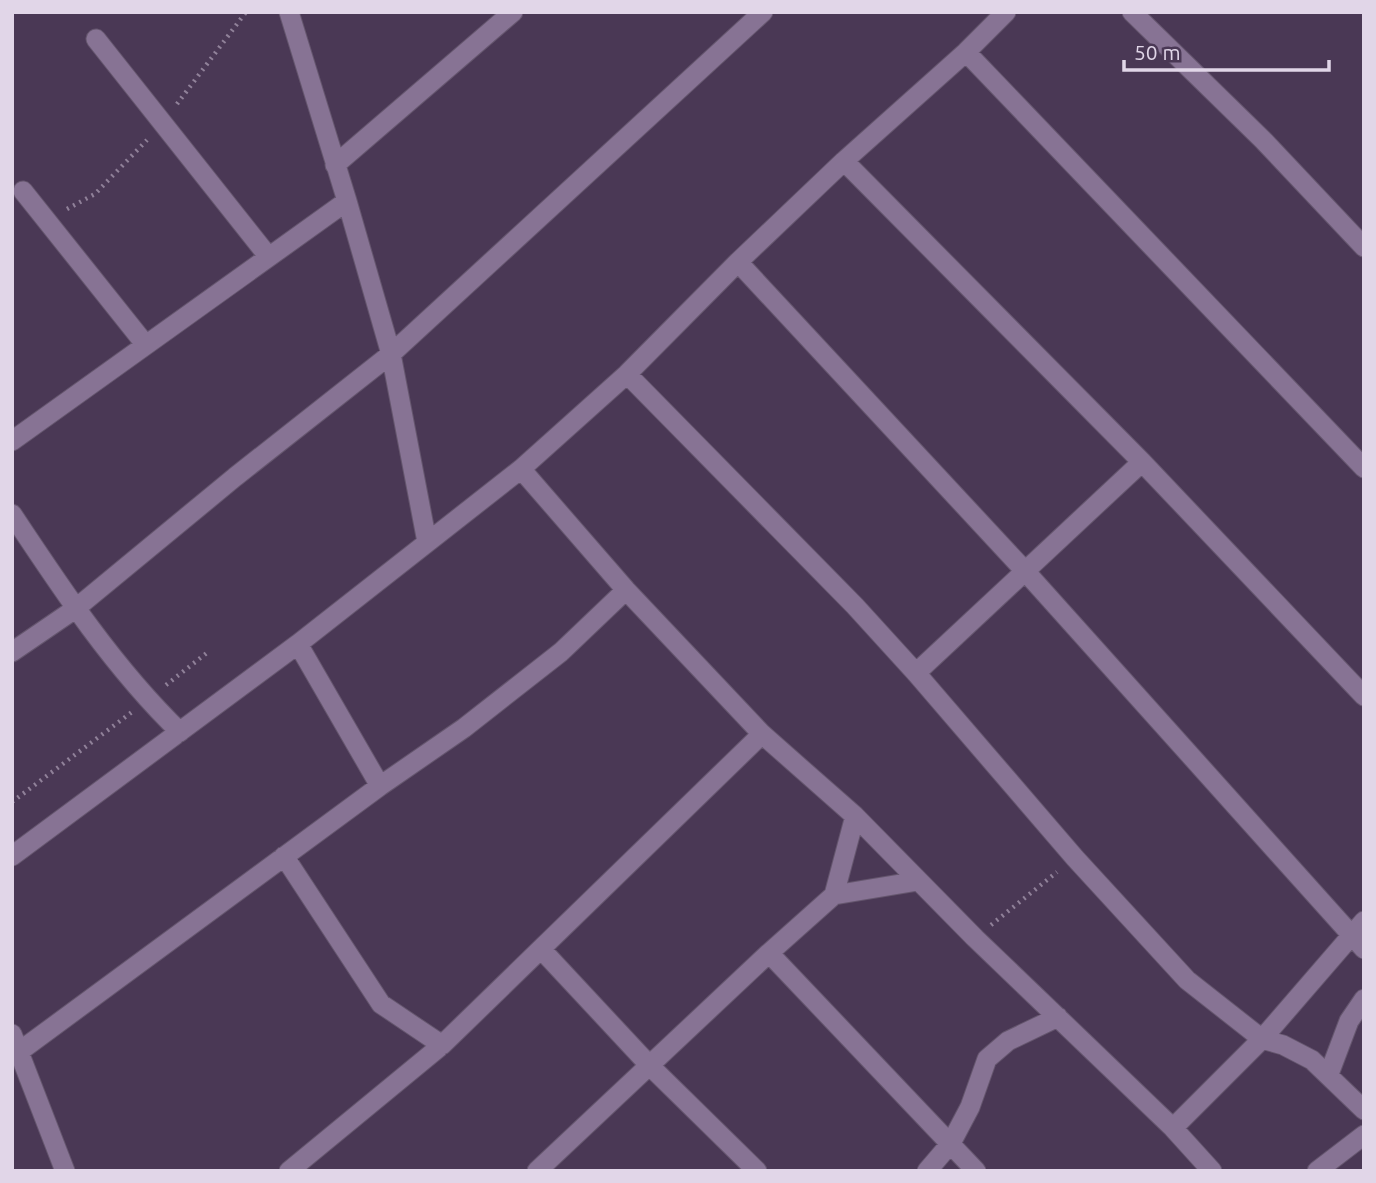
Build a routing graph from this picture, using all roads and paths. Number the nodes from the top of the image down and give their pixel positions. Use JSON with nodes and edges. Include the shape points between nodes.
{"nodes":[{"id":1,"x":289,"y":12,"type":"edge"},
{"id":2,"x":513,"y":12,"type":"edge"},
{"id":3,"x":763,"y":12,"type":"edge"},
{"id":4,"x":1006,"y":12,"type":"edge"},
{"id":5,"x":1132,"y":12,"type":"edge"},
{"id":6,"x":96,"y":39,"type":"dead end"},
{"id":7,"x":966,"y":52,"type":"junction"},
{"id":8,"x":844,"y":161,"type":"junction"},
{"id":9,"x":335,"y":165,"type":"junction"},
{"id":10,"x":23,"y":191,"type":"dead end"},
{"id":11,"x":347,"y":201,"type":"junction"},
{"id":12,"x":1364,"y":247,"type":"edge"},
{"id":13,"x":268,"y":256,"type":"junction"},
{"id":14,"x":738,"y":262,"type":"junction"},
{"id":15,"x":145,"y":344,"type":"junction"},
{"id":16,"x":391,"y":354,"type":"junction"},
{"id":17,"x":627,"y":374,"type":"junction"},
{"id":18,"x":13,"y":438,"type":"edge"},
{"id":19,"x":1142,"y":462,"type":"junction"},
{"id":20,"x":1364,"y":468,"type":"edge"},
{"id":21,"x":521,"y":469,"type":"junction"},
{"id":22,"x":12,"y":514,"type":"edge"},
{"id":23,"x":427,"y":542,"type":"junction"},
{"id":24,"x":1025,"y":571,"type":"junction"},
{"id":25,"x":625,"y":590,"type":"junction"},
{"id":26,"x":75,"y":609,"type":"junction"},
{"id":27,"x":298,"y":644,"type":"junction"},
{"id":28,"x":12,"y":652,"type":"edge"},
{"id":29,"x":208,"y":652,"type":"dead end"},
{"id":30,"x":916,"y":673,"type":"junction"},
{"id":31,"x":1364,"y":696,"type":"edge"},
{"id":32,"x":148,"y":701,"type":"junction"},
{"id":33,"x":180,"y":732,"type":"junction"},
{"id":34,"x":762,"y":734,"type":"junction"},
{"id":35,"x":380,"y":786,"type":"junction"},
{"id":36,"x":12,"y":802,"type":"edge"},
{"id":37,"x":855,"y":816,"type":"junction"},
{"id":38,"x":12,"y":856,"type":"edge"},
{"id":39,"x":284,"y":856,"type":"junction"},
{"id":40,"x":1074,"y":858,"type":"junction"},
{"id":41,"x":918,"y":881,"type":"junction"},
{"id":42,"x":834,"y":895,"type":"junction"},
{"id":43,"x":1360,"y":935,"type":"edge"},
{"id":44,"x":975,"y":938,"type":"junction"},
{"id":45,"x":541,"y":949,"type":"junction"},
{"id":46,"x":769,"y":953,"type":"junction"},
{"id":47,"x":1364,"y":999,"type":"edge"},
{"id":48,"x":1058,"y":1017,"type":"junction"},
{"id":49,"x":1262,"y":1039,"type":"junction"},
{"id":50,"x":16,"y":1043,"type":"edge"},
{"id":51,"x":442,"y":1045,"type":"junction"},
{"id":52,"x":651,"y":1066,"type":"junction"},
{"id":53,"x":1329,"y":1074,"type":"junction"},
{"id":54,"x":1364,"y":1110,"type":"edge"},
{"id":55,"x":1173,"y":1128,"type":"junction"},
{"id":56,"x":1364,"y":1135,"type":"edge"},
{"id":57,"x":951,"y":1143,"type":"junction"},
{"id":58,"x":65,"y":1171,"type":"edge"},
{"id":59,"x":289,"y":1171,"type":"edge"},
{"id":60,"x":537,"y":1171,"type":"edge"},
{"id":61,"x":757,"y":1171,"type":"edge"},
{"id":62,"x":927,"y":1171,"type":"edge"},
{"id":63,"x":976,"y":1171,"type":"edge"},
{"id":64,"x":1212,"y":1171,"type":"edge"},
{"id":65,"x":1317,"y":1171,"type":"edge"}],
"edges":[{"from":1,"to":9,"type":"street"},
{"from":2,"to":9,"type":"street"},
{"from":3,"to":16,"type":"street"},
{"from":4,"to":7,"type":"street"},
{"from":5,"to":12,"type":"street"},
{"from":6,"to":13,"type":"street"},
{"from":7,"to":8,"type":"street"},
{"from":7,"to":20,"type":"street"},
{"from":8,"to":14,"type":"street"},
{"from":8,"to":19,"type":"street"},
{"from":9,"to":11,"type":"street"},
{"from":10,"to":15,"type":"street"},
{"from":11,"to":13,"type":"street"},
{"from":11,"to":16,"type":"street"},
{"from":13,"to":15,"type":"street"},
{"from":14,"to":17,"type":"street"},
{"from":14,"to":24,"type":"street"},
{"from":15,"to":18,"type":"street"},
{"from":16,"to":23,"type":"street"},
{"from":16,"to":26,"type":"street"},
{"from":17,"to":21,"type":"street"},
{"from":17,"to":30,"type":"street"},
{"from":19,"to":24,"type":"street"},
{"from":19,"to":31,"type":"street"},
{"from":21,"to":23,"type":"street"},
{"from":21,"to":25,"type":"street"},
{"from":22,"to":26,"type":"street"},
{"from":23,"to":27,"type":"street"},
{"from":24,"to":30,"type":"street"},
{"from":24,"to":43,"type":"street"},
{"from":25,"to":34,"type":"street"},
{"from":25,"to":35,"type":"street","via":[[550,661]]},
{"from":26,"to":28,"type":"street"},
{"from":26,"to":32,"type":"street"},
{"from":27,"to":33,"type":"street"},
{"from":27,"to":35,"type":"street"},
{"from":29,"to":32,"type":"path"},
{"from":30,"to":40,"type":"street"},
{"from":32,"to":33,"type":"street"},
{"from":32,"to":36,"type":"path"},
{"from":33,"to":38,"type":"street"},
{"from":34,"to":37,"type":"street"},
{"from":34,"to":45,"type":"street"},
{"from":35,"to":39,"type":"street"},
{"from":37,"to":41,"type":"street"},
{"from":37,"to":42,"type":"street"},
{"from":39,"to":50,"type":"street"},
{"from":39,"to":51,"type":"street","via":[[381,1004]]},
{"from":40,"to":44,"type":"path"},
{"from":40,"to":49,"type":"street","via":[[1187,980]]},
{"from":41,"to":42,"type":"street"},
{"from":41,"to":44,"type":"street"},
{"from":42,"to":46,"type":"street"},
{"from":43,"to":49,"type":"street"},
{"from":44,"to":48,"type":"street"},
{"from":45,"to":51,"type":"street"},
{"from":45,"to":52,"type":"street"},
{"from":46,"to":52,"type":"street"},
{"from":46,"to":57,"type":"street"},
{"from":47,"to":53,"type":"street","via":[[1349,1021]]},
{"from":48,"to":55,"type":"street"},
{"from":48,"to":57,"type":"street","via":[[1008,1041],[987,1059]]},
{"from":49,"to":53,"type":"street","via":[[1312,1059]]},
{"from":49,"to":55,"type":"street"},
{"from":50,"to":58,"type":"street"},
{"from":51,"to":59,"type":"street"},
{"from":52,"to":60,"type":"street"},
{"from":52,"to":61,"type":"street"},
{"from":53,"to":54,"type":"street"},
{"from":55,"to":64,"type":"street"},
{"from":56,"to":65,"type":"street"},
{"from":57,"to":62,"type":"street"},
{"from":57,"to":63,"type":"street"}]}
